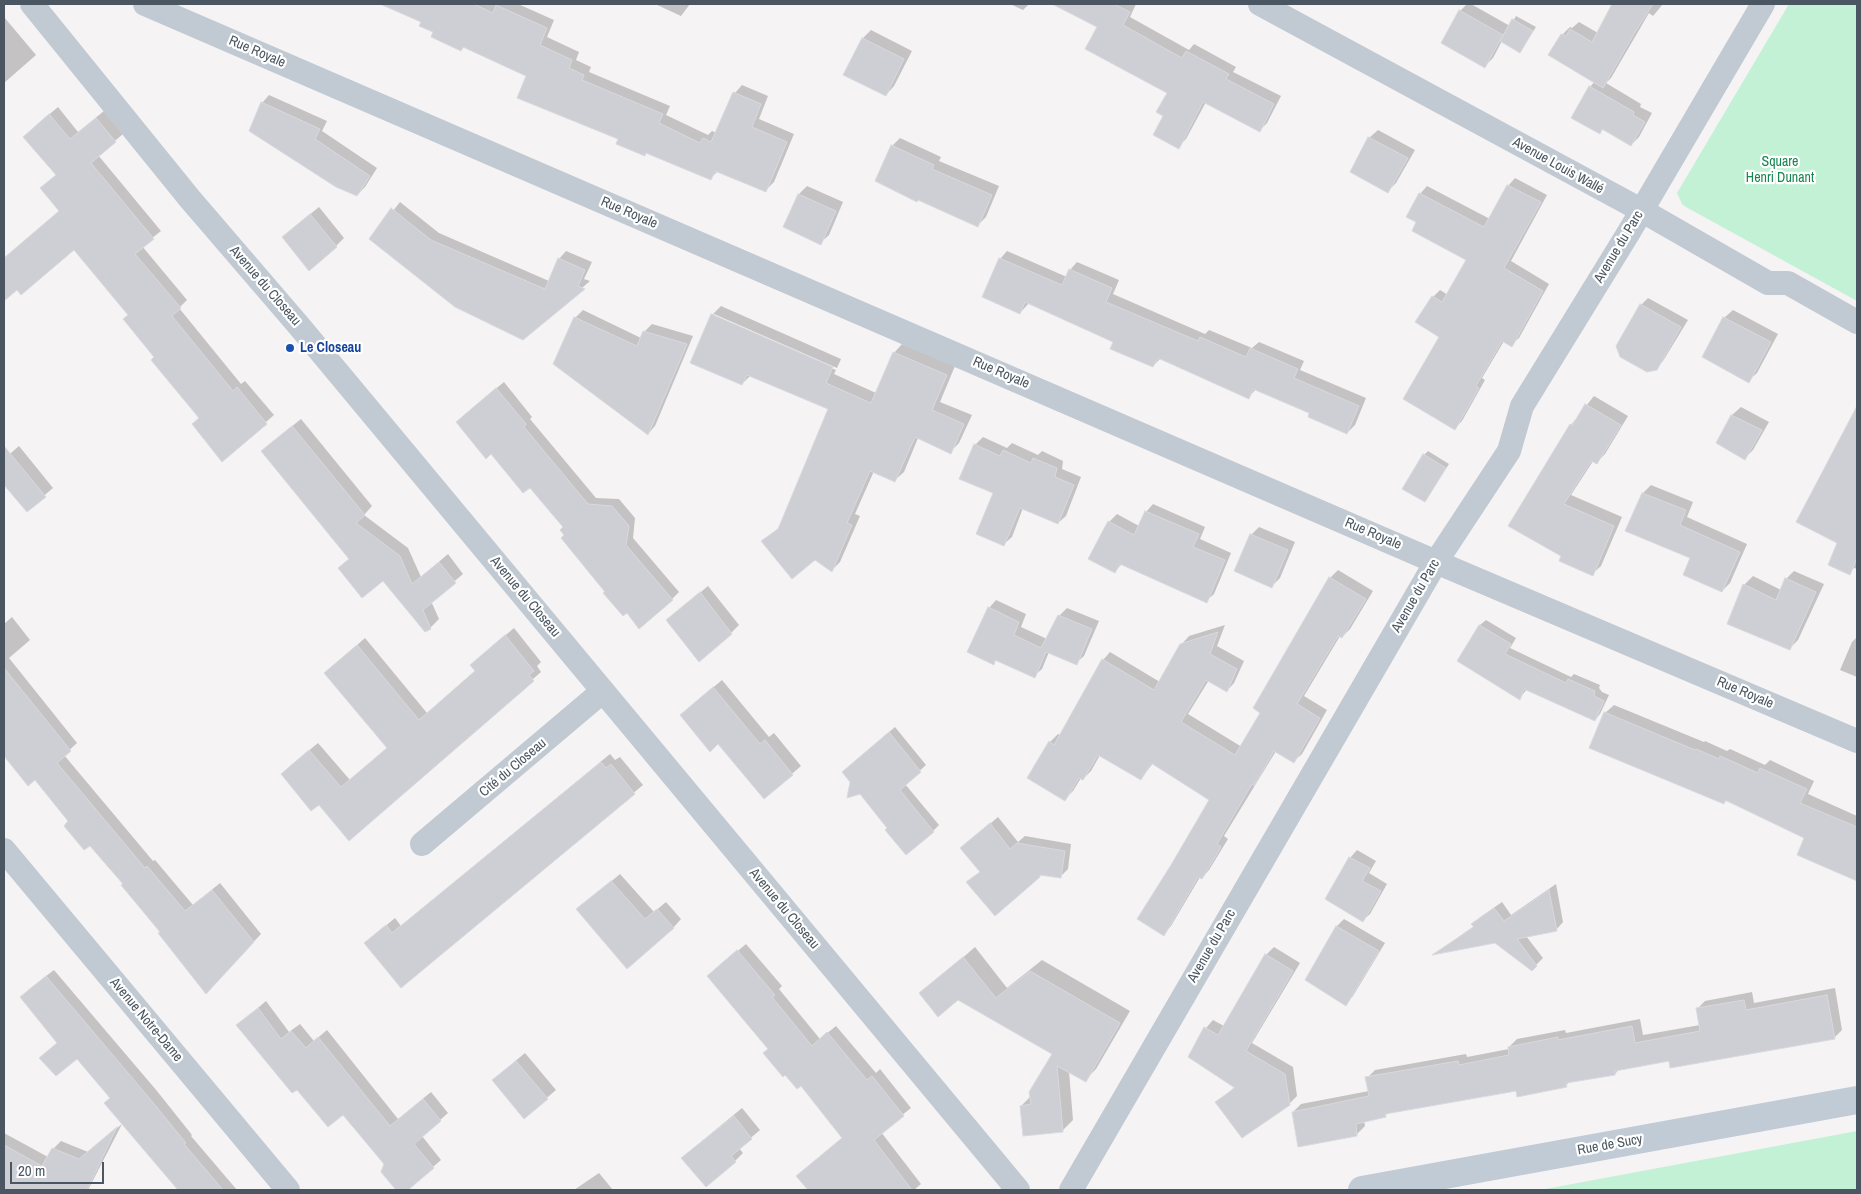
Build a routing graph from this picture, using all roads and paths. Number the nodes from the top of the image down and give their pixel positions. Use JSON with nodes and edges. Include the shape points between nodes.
{"nodes":[{"id":1,"x":32,"y":4,"type":"edge"},
{"id":2,"x":145,"y":4,"type":"edge"},
{"id":3,"x":1260,"y":4,"type":"edge"},
{"id":4,"x":1764,"y":4,"type":"edge"},
{"id":5,"x":1641,"y":210,"type":"junction"},
{"id":6,"x":1857,"y":322,"type":"edge"},
{"id":7,"x":1436,"y":562,"type":"junction"},
{"id":8,"x":603,"y":691,"type":"junction"},
{"id":9,"x":1857,"y":741,"type":"edge"},
{"id":10,"x":422,"y":844,"type":"dead end"},
{"id":11,"x":4,"y":850,"type":"edge"},
{"id":12,"x":1857,"y":1100,"type":"edge"},
{"id":13,"x":288,"y":1190,"type":"edge"},
{"id":14,"x":1018,"y":1190,"type":"edge"},
{"id":15,"x":1071,"y":1190,"type":"edge"},
{"id":16,"x":1362,"y":1190,"type":"edge"}],
"edges":[{"from":1,"to":8,"type":"street","name":"Avenue du Closeau","via":[[190,199]]},
{"from":2,"to":7,"type":"street","name":"Rue Royale"},
{"from":3,"to":5,"type":"street","name":"Avenue Louis Wallé"},
{"from":4,"to":5,"type":"street","name":"Avenue du Parc"},
{"from":5,"to":6,"type":"street","name":"Avenue Louis Wallé","via":[[1768,283],[1788,283]]},
{"from":5,"to":7,"type":"street","name":"Avenue du Parc","via":[[1522,406],[1509,451]]},
{"from":7,"to":9,"type":"street","name":"Rue Royale"},
{"from":7,"to":15,"type":"street","name":"Avenue du Parc"},
{"from":8,"to":10,"type":"street","name":"Cité du Closeau"},
{"from":8,"to":14,"type":"street","name":"Avenue du Closeau"},
{"from":11,"to":13,"type":"street","name":"Avenue Notre-Dame"},
{"from":12,"to":16,"type":"main road","name":"Rue de Sucy"}]}
